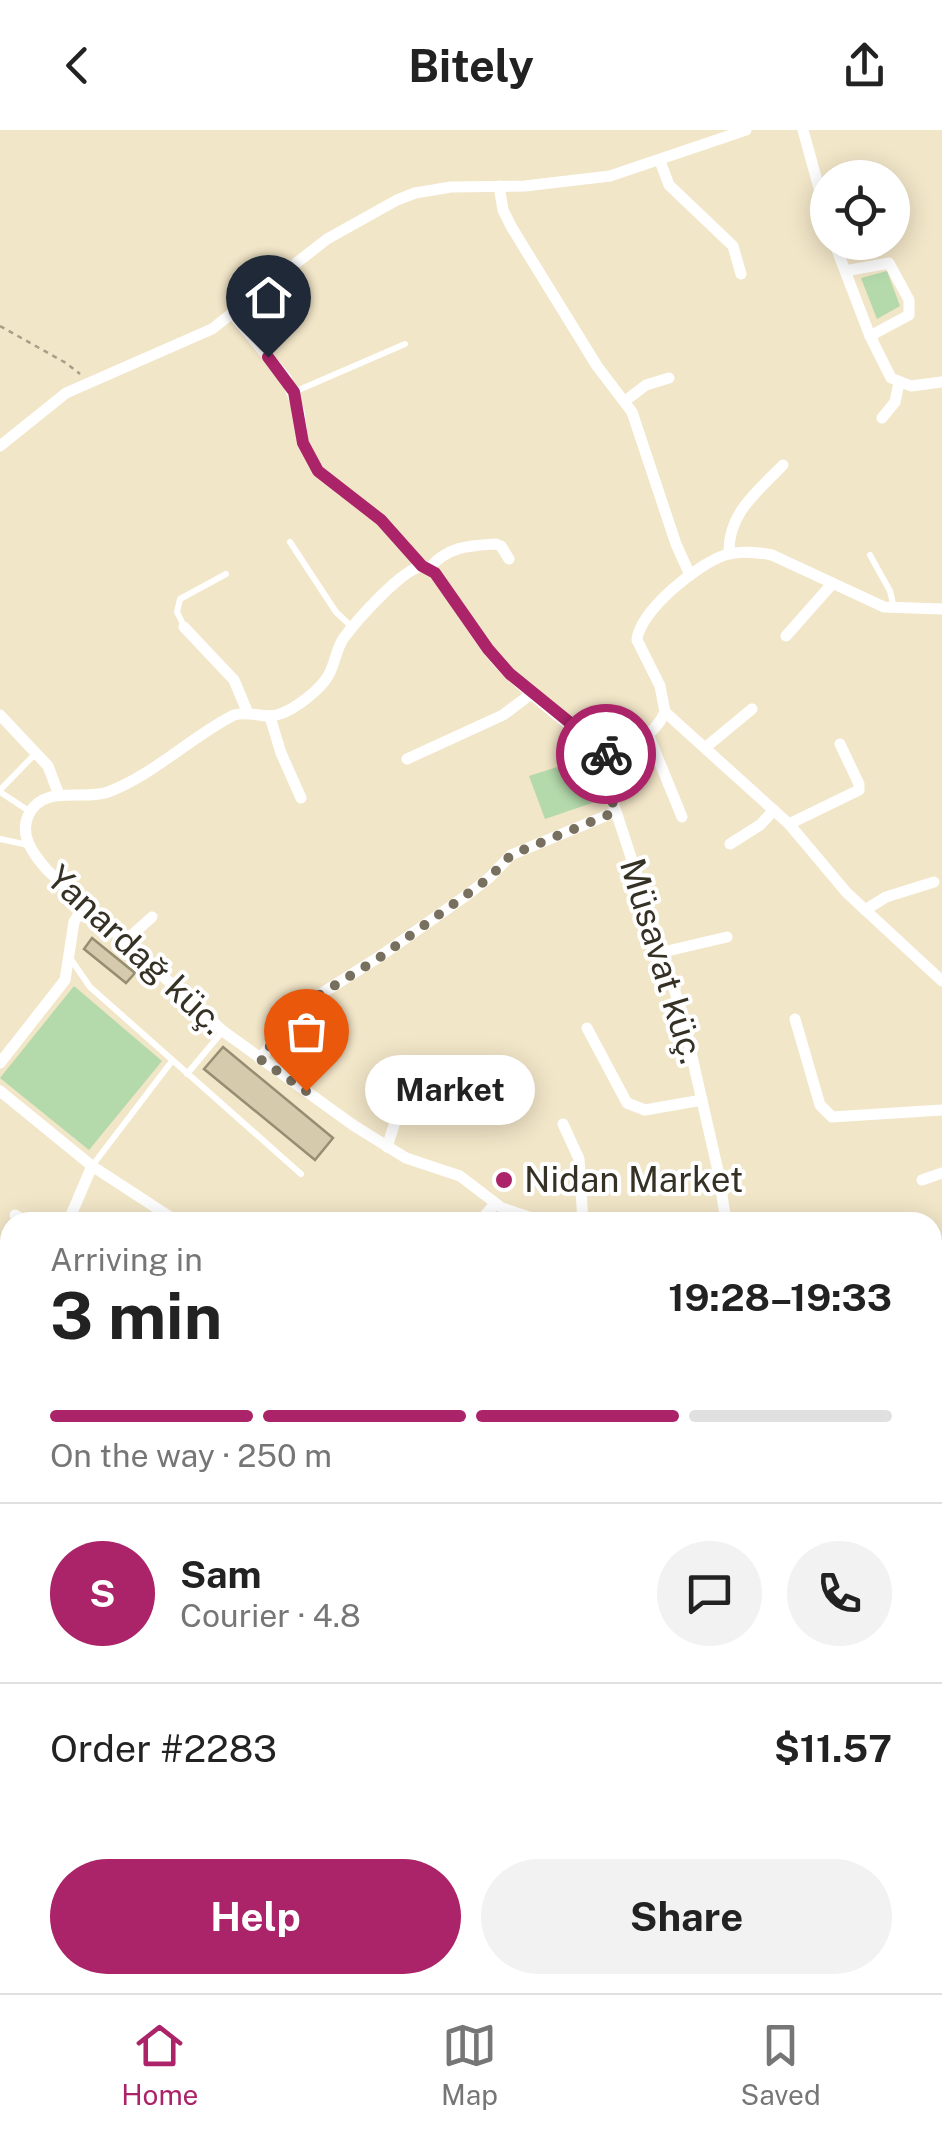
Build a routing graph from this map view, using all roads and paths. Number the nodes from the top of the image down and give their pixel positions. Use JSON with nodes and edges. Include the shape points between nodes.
{"nodes":[{"id":1,"x":746,"y":130,"type":"edge"},
{"id":2,"x":803,"y":130,"type":"edge"},
{"id":3,"x":811,"y":160,"type":"edge"},
{"id":4,"x":660,"y":161,"type":"junction"},
{"id":5,"x":499,"y":186,"type":"junction"},
{"id":6,"x":841,"y":260,"type":"edge"},
{"id":7,"x":845,"y":271,"type":"junction"},
{"id":8,"x":742,"y":274,"type":"dead end"},
{"id":9,"x":234,"y":316,"type":"junction"},
{"id":10,"x":0,"y":326,"type":"edge"},
{"id":11,"x":870,"y":336,"type":"junction"},
{"id":12,"x":405,"y":344,"type":"dead end"},
{"id":13,"x":669,"y":378,"type":"dead end"},
{"id":14,"x":88,"y":382,"type":"junction"},
{"id":15,"x":942,"y":382,"type":"edge"},
{"id":16,"x":899,"y":383,"type":"junction"},
{"id":17,"x":294,"y":392,"type":"junction"},
{"id":18,"x":625,"y":400,"type":"junction"},
{"id":19,"x":882,"y":418,"type":"dead end"},
{"id":20,"x":0,"y":446,"type":"edge"},
{"id":21,"x":783,"y":465,"type":"dead end"},
{"id":22,"x":290,"y":542,"type":"dead end"},
{"id":23,"x":729,"y":553,"type":"junction"},
{"id":24,"x":870,"y":555,"type":"dead end"},
{"id":25,"x":509,"y":559,"type":"dead end"},
{"id":26,"x":426,"y":567,"type":"junction"},
{"id":27,"x":226,"y":574,"type":"dead end"},
{"id":28,"x":690,"y":575,"type":"junction"},
{"id":29,"x":832,"y":584,"type":"junction"},
{"id":30,"x":894,"y":609,"type":"junction"},
{"id":31,"x":942,"y":609,"type":"edge"},
{"id":32,"x":184,"y":628,"type":"joint"},
{"id":33,"x":352,"y":628,"type":"junction"},
{"id":34,"x":786,"y":636,"type":"dead end"},
{"id":35,"x":532,"y":694,"type":"junction"},
{"id":36,"x":752,"y":709,"type":"dead end"},
{"id":37,"x":246,"y":712,"type":"junction"},
{"id":38,"x":665,"y":712,"type":"junction"},
{"id":39,"x":0,"y":716,"type":"edge"},
{"id":40,"x":270,"y":717,"type":"junction"},
{"id":41,"x":648,"y":734,"type":"junction"},
{"id":42,"x":840,"y":744,"type":"dead end"},
{"id":43,"x":607,"y":746,"type":"junction"},
{"id":44,"x":706,"y":747,"type":"junction"},
{"id":45,"x":37,"y":752,"type":"junction"},
{"id":46,"x":407,"y":759,"type":"dead end"},
{"id":47,"x":0,"y":791,"type":"edge"},
{"id":48,"x":59,"y":795,"type":"junction"},
{"id":49,"x":300,"y":798,"type":"dead end"},
{"id":50,"x":774,"y":810,"type":"junction"},
{"id":51,"x":30,"y":812,"type":"junction"},
{"id":52,"x":615,"y":812,"type":"junction"},
{"id":53,"x":682,"y":817,"type":"dead end"},
{"id":54,"x":789,"y":824,"type":"junction"},
{"id":55,"x":0,"y":840,"type":"edge"},
{"id":56,"x":730,"y":844,"type":"dead end"},
{"id":57,"x":29,"y":845,"type":"junction"},
{"id":58,"x":934,"y":882,"type":"dead end"},
{"id":59,"x":84,"y":906,"type":"junction"},
{"id":60,"x":865,"y":910,"type":"junction"},
{"id":61,"x":152,"y":917,"type":"dead end"},
{"id":62,"x":727,"y":937,"type":"dead end"},
{"id":63,"x":124,"y":942,"type":"junction"},
{"id":64,"x":663,"y":952,"type":"junction"},
{"id":65,"x":70,"y":957,"type":"junction"},
{"id":66,"x":942,"y":982,"type":"edge"},
{"id":67,"x":795,"y":1019,"type":"dead end"},
{"id":68,"x":587,"y":1028,"type":"dead end"},
{"id":69,"x":223,"y":1031,"type":"junction"},
{"id":70,"x":260,"y":1059,"type":"junction"},
{"id":71,"x":172,"y":1061,"type":"junction"},
{"id":72,"x":0,"y":1063,"type":"edge"},
{"id":73,"x":187,"y":1074,"type":"junction"},
{"id":74,"x":0,"y":1091,"type":"edge"},
{"id":75,"x":702,"y":1100,"type":"junction"},
{"id":76,"x":942,"y":1110,"type":"edge"},
{"id":77,"x":396,"y":1116,"type":"dead end"},
{"id":78,"x":562,"y":1124,"type":"dead end"},
{"id":79,"x":387,"y":1147,"type":"junction"},
{"id":80,"x":92,"y":1166,"type":"junction"},
{"id":81,"x":942,"y":1173,"type":"edge"},
{"id":82,"x":300,"y":1174,"type":"dead end"},
{"id":83,"x":922,"y":1180,"type":"dead end"},
{"id":84,"x":495,"y":1204,"type":"junction"},
{"id":85,"x":72,"y":1212,"type":"edge"},
{"id":86,"x":163,"y":1212,"type":"edge"},
{"id":87,"x":488,"y":1212,"type":"edge"},
{"id":88,"x":517,"y":1212,"type":"edge"},
{"id":89,"x":582,"y":1212,"type":"edge"},
{"id":90,"x":724,"y":1212,"type":"edge"}],
"edges":[{"from":1,"to":4,"type":"street"},
{"from":2,"to":3,"type":"street"},
{"from":4,"to":5,"type":"street","via":[[610,176]]},
{"from":4,"to":8,"type":"street","via":[[669,185],[733,246]]},
{"from":5,"to":9,"type":"street","via":[[432,189],[396,200],[327,239]]},
{"from":5,"to":18,"type":"street","via":[[512,228]]},
{"from":6,"to":7,"type":"street"},
{"from":7,"to":11,"type":"street"},
{"from":7,"to":11,"type":"street","via":[[889,263],[909,300],[909,315]]},
{"from":9,"to":14,"type":"street"},
{"from":9,"to":17,"type":"street"},
{"from":10,"to":14,"type":"path"},
{"from":11,"to":16,"type":"street"},
{"from":12,"to":17,"type":"lane"},
{"from":13,"to":18,"type":"street"},
{"from":14,"to":20,"type":"street"},
{"from":15,"to":16,"type":"street"},
{"from":16,"to":19,"type":"street"},
{"from":17,"to":26,"type":"street","via":[[303,443],[318,471],[381,520]]},
{"from":18,"to":28,"type":"street"},
{"from":21,"to":23,"type":"street","via":[[735,516]]},
{"from":22,"to":33,"type":"lane"},
{"from":23,"to":28,"type":"street"},
{"from":23,"to":29,"type":"street","via":[[759,552]]},
{"from":24,"to":30,"type":"lane"},
{"from":25,"to":26,"type":"street","via":[[496,544],[456,548]]},
{"from":26,"to":33,"type":"street","via":[[407,572]]},
{"from":26,"to":35,"type":"street","via":[[496,660]]},
{"from":27,"to":32,"type":"lane","via":[[180,599]]},
{"from":28,"to":38,"type":"street","via":[[638,632]]},
{"from":29,"to":30,"type":"street"},
{"from":29,"to":34,"type":"street"},
{"from":30,"to":31,"type":"street"},
{"from":32,"to":37,"type":"street","via":[[234,680]]},
{"from":33,"to":40,"type":"street","via":[[321,685]]},
{"from":35,"to":43,"type":"street"},
{"from":35,"to":46,"type":"street","via":[[503,716]]},
{"from":36,"to":44,"type":"street"},
{"from":37,"to":40,"type":"street"},
{"from":37,"to":48,"type":"street","via":[[110,791]]},
{"from":38,"to":41,"type":"street"},
{"from":38,"to":44,"type":"street"},
{"from":39,"to":45,"type":"street"},
{"from":40,"to":49,"type":"street"},
{"from":41,"to":43,"type":"street"},
{"from":41,"to":53,"type":"street"},
{"from":42,"to":54,"type":"street","via":[[859,790]]},
{"from":43,"to":52,"type":"street","name":"Müsavat küç."},
{"from":44,"to":50,"type":"street"},
{"from":45,"to":47,"type":"lane"},
{"from":45,"to":48,"type":"street"},
{"from":47,"to":51,"type":"lane"},
{"from":48,"to":51,"type":"street"},
{"from":50,"to":54,"type":"street"},
{"from":50,"to":56,"type":"street"},
{"from":51,"to":57,"type":"street","name":"Yanardağ küç."},
{"from":52,"to":64,"type":"street","name":"Müsavat küç."},
{"from":52,"to":70,"type":"street","via":[[511,855],[466,895],[316,997]]},
{"from":54,"to":60,"type":"street"},
{"from":55,"to":57,"type":"lane"},
{"from":57,"to":59,"type":"street","name":"Yanardağ küç."},
{"from":58,"to":60,"type":"street"},
{"from":59,"to":63,"type":"street","name":"Yanardağ küç."},
{"from":59,"to":65,"type":"street","via":[[74,922]]},
{"from":60,"to":66,"type":"street"},
{"from":61,"to":63,"type":"street"},
{"from":62,"to":64,"type":"street"},
{"from":63,"to":69,"type":"street","name":"Yanardağ küç."},
{"from":64,"to":75,"type":"street","name":"Müsavat küç."},
{"from":65,"to":71,"type":"lane","via":[[90,987]]},
{"from":65,"to":72,"type":"street","via":[[62,986]]},
{"from":67,"to":76,"type":"street","via":[[820,1104],[832,1117]]},
{"from":68,"to":75,"type":"street","via":[[626,1103],[645,1110]]},
{"from":69,"to":70,"type":"street","name":"Yanardağ küç."},
{"from":69,"to":73,"type":"lane"},
{"from":70,"to":79,"type":"street","name":"Yanardağ küç."},
{"from":71,"to":73,"type":"lane"},
{"from":71,"to":80,"type":"lane"},
{"from":73,"to":82,"type":"lane"},
{"from":74,"to":80,"type":"street"},
{"from":75,"to":90,"type":"street","name":"Müsavat küç."},
{"from":77,"to":79,"type":"street"},
{"from":78,"to":89,"type":"street","via":[[579,1160]]},
{"from":79,"to":84,"type":"street","name":"Yanardağ küç.","via":[[460,1176]]},
{"from":80,"to":85,"type":"street"},
{"from":80,"to":86,"type":"street"},
{"from":81,"to":83,"type":"street"},
{"from":84,"to":87,"type":"street"},
{"from":84,"to":88,"type":"street","name":"Yanardağ küç."}]}
